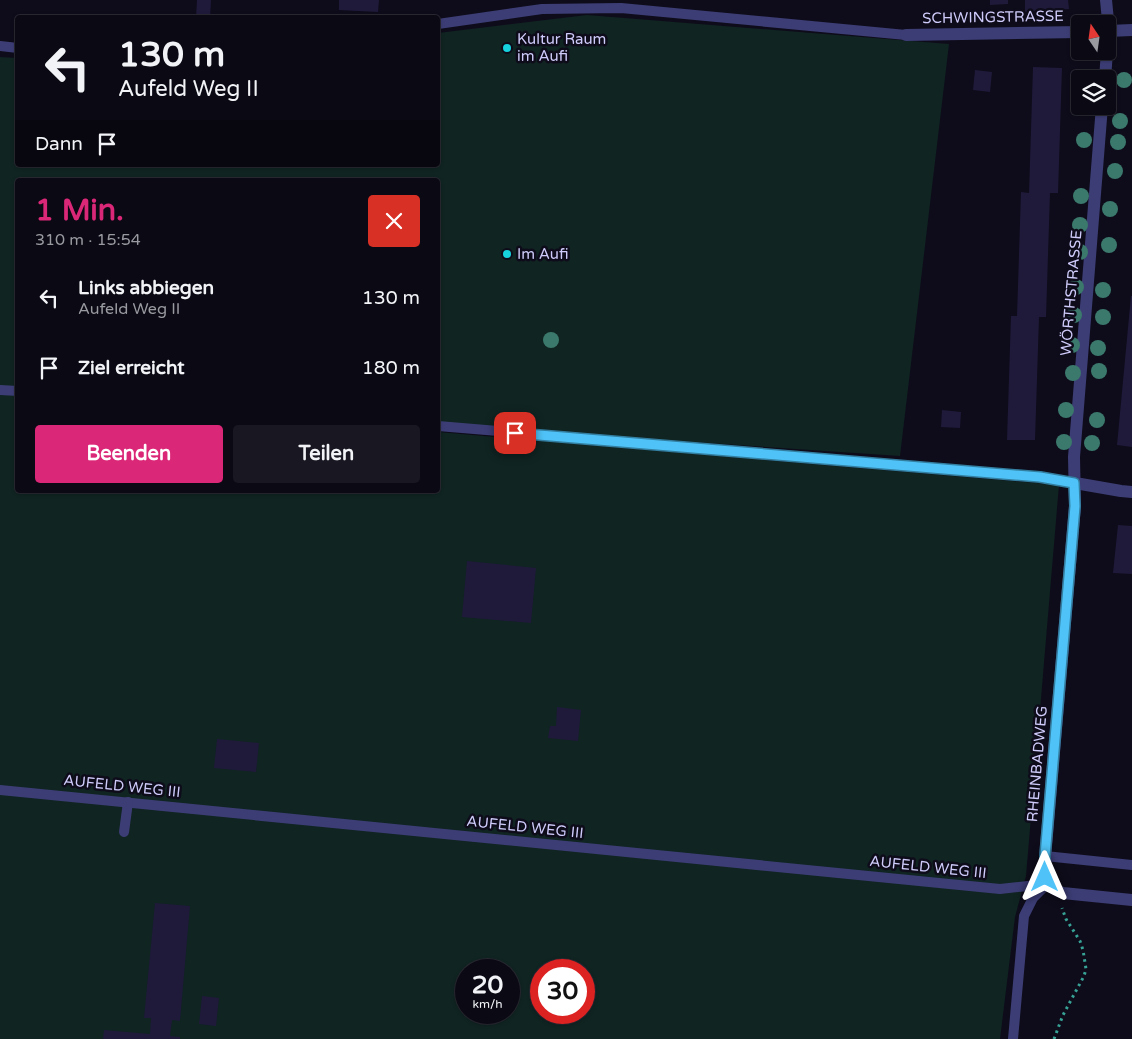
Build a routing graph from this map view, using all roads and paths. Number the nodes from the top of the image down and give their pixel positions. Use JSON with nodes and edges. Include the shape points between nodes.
{"nodes":[{"id":1,"x":1106,"y":0,"type":"edge"},
{"id":2,"x":1107,"y":15,"type":"edge"},
{"id":3,"x":440,"y":24,"type":"edge"},
{"id":4,"x":1132,"y":30,"type":"edge"},
{"id":5,"x":1071,"y":32,"type":"edge"},
{"id":6,"x":1116,"y":33,"type":"edge"},
{"id":7,"x":906,"y":35,"type":"joint"},
{"id":8,"x":0,"y":46,"type":"edge"},
{"id":9,"x":15,"y":48,"type":"edge"},
{"id":10,"x":1101,"y":115,"type":"edge"},
{"id":11,"x":0,"y":390,"type":"edge"},
{"id":12,"x":15,"y":391,"type":"edge"},
{"id":13,"x":440,"y":426,"type":"edge"},
{"id":14,"x":1074,"y":483,"type":"junction"},
{"id":15,"x":1132,"y":492,"type":"edge"},
{"id":16,"x":0,"y":790,"type":"edge"},
{"id":17,"x":128,"y":802,"type":"junction"},
{"id":18,"x":124,"y":832,"type":"dead end"},
{"id":19,"x":1045,"y":856,"type":"junction"},
{"id":20,"x":1132,"y":865,"type":"edge"},
{"id":21,"x":1047,"y":884,"type":"junction"},
{"id":22,"x":1063,"y":893,"type":"junction"},
{"id":23,"x":1132,"y":900,"type":"edge"},
{"id":24,"x":1013,"y":1039,"type":"edge"},
{"id":25,"x":1054,"y":1039,"type":"edge"}],
"edges":[{"from":1,"to":2,"type":"street"},
{"from":3,"to":7,"type":"lane","via":[[542,9],[621,8]]},
{"from":4,"to":6,"type":"street"},
{"from":5,"to":7,"type":"street","name":"SCHWINGSTRASSE"},
{"from":8,"to":9,"type":"lane"},
{"from":10,"to":14,"type":"street","name":"WÖRTHSTRASSE"},
{"from":11,"to":12,"type":"lane"},
{"from":13,"to":14,"type":"lane","via":[[1040,477]]},
{"from":14,"to":15,"type":"street"},
{"from":14,"to":19,"type":"street","name":"RHEINBADWEG","via":[[1075,506]]},
{"from":16,"to":17,"type":"lane","name":"AUFELD WEG III"},
{"from":17,"to":18,"type":"lane"},
{"from":17,"to":21,"type":"lane","name":"AUFELD WEG III","via":[[1000,889]]},
{"from":19,"to":20,"type":"lane"},
{"from":19,"to":21,"type":"street","name":"RHEINBADWEG"},
{"from":21,"to":22,"type":"street"},
{"from":21,"to":24,"type":"lane","via":[[1033,898],[1024,916]]},
{"from":22,"to":23,"type":"street"},
{"from":22,"to":25,"type":"path","via":[[1061,905],[1080,941],[1086,969]]}]}
